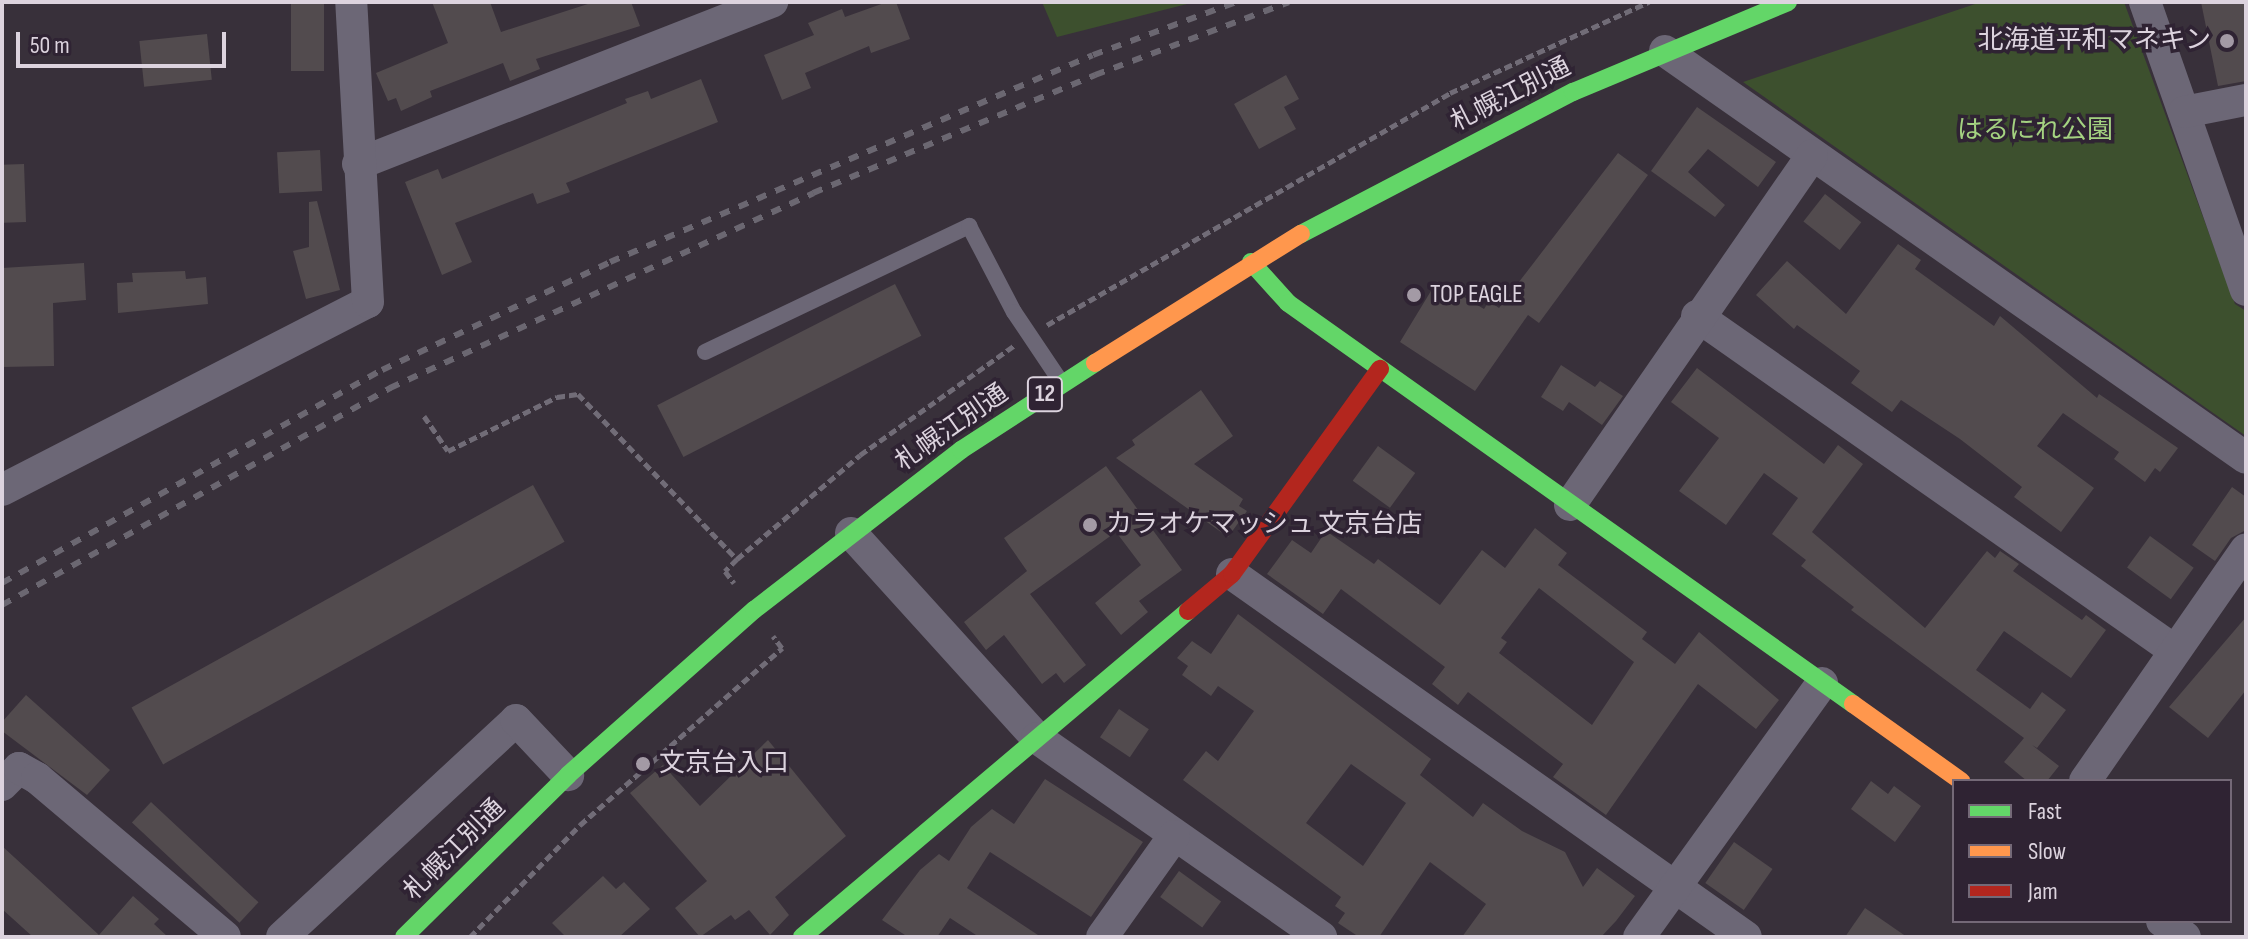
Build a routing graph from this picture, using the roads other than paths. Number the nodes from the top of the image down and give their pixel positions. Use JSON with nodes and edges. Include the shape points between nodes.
{"nodes":[{"id":1,"x":351,"y":2,"type":"edge"},
{"id":2,"x":772,"y":2,"type":"edge"},
{"id":3,"x":1788,"y":2,"type":"edge"},
{"id":4,"x":2145,"y":2,"type":"edge"},
{"id":5,"x":1665,"y":51,"type":"junction"},
{"id":6,"x":2246,"y":100,"type":"edge"},
{"id":7,"x":2184,"y":112,"type":"junction"},
{"id":8,"x":1812,"y":156,"type":"junction"},
{"id":9,"x":358,"y":164,"type":"junction"},
{"id":10,"x":1251,"y":262,"type":"junction"},
{"id":11,"x":2246,"y":290,"type":"edge"},
{"id":12,"x":1697,"y":316,"type":"junction"},
{"id":13,"x":705,"y":352,"type":"dead end"},
{"id":14,"x":1380,"y":369,"type":"junction"},
{"id":15,"x":1062,"y":383,"type":"junction"},
{"id":16,"x":2246,"y":458,"type":"edge"},
{"id":17,"x":2,"y":490,"type":"edge"},
{"id":18,"x":1570,"y":505,"type":"junction"},
{"id":19,"x":851,"y":533,"type":"junction"},
{"id":20,"x":2246,"y":549,"type":"edge"},
{"id":21,"x":1232,"y":574,"type":"junction"},
{"id":22,"x":2174,"y":650,"type":"junction"},
{"id":23,"x":1822,"y":683,"type":"junction"},
{"id":24,"x":1037,"y":738,"type":"junction"},
{"id":25,"x":568,"y":775,"type":"junction"},
{"id":26,"x":1958,"y":779,"type":"edge"},
{"id":27,"x":2086,"y":779,"type":"edge"},
{"id":28,"x":2,"y":785,"type":"edge"},
{"id":29,"x":1174,"y":836,"type":"junction"},
{"id":30,"x":1674,"y":887,"type":"junction"},
{"id":31,"x":2165,"y":923,"type":"edge"},
{"id":32,"x":225,"y":937,"type":"edge"},
{"id":33,"x":282,"y":937,"type":"edge"},
{"id":34,"x":404,"y":937,"type":"edge"},
{"id":35,"x":802,"y":937,"type":"edge"},
{"id":36,"x":1102,"y":937,"type":"edge"},
{"id":37,"x":1321,"y":937,"type":"edge"},
{"id":38,"x":1639,"y":937,"type":"edge"},
{"id":39,"x":1746,"y":937,"type":"edge"},
{"id":40,"x":2185,"y":937,"type":"edge"}],
"edges":[{"from":1,"to":9,"type":"street"},
{"from":2,"to":9,"type":"street"},
{"from":3,"to":5,"type":"main road","name":"札幌江別通","number":"12"},
{"from":4,"to":7,"type":"street"},
{"from":5,"to":8,"type":"street"},
{"from":5,"to":10,"type":"main road","name":"札幌江別通","number":"12","via":[[1531,113]]},
{"from":6,"to":7,"type":"street"},
{"from":7,"to":11,"type":"street"},
{"from":8,"to":12,"type":"street"},
{"from":8,"to":16,"type":"street"},
{"from":9,"to":17,"type":"street","via":[[368,302]]},
{"from":10,"to":14,"type":"main road","via":[[1288,303]]},
{"from":10,"to":15,"type":"main road","name":"札幌江別通","number":"12"},
{"from":12,"to":18,"type":"street"},
{"from":12,"to":22,"type":"street"},
{"from":13,"to":15,"type":"lane","via":[[969,226],[1029,336]]},
{"from":14,"to":18,"type":"main road"},
{"from":14,"to":21,"type":"main road"},
{"from":15,"to":19,"type":"main road","name":"札幌江別通","number":"12"},
{"from":18,"to":23,"type":"main road"},
{"from":19,"to":24,"type":"street"},
{"from":19,"to":25,"type":"main road","name":"札幌江別通","number":"12","via":[[754,610]]},
{"from":20,"to":22,"type":"street"},
{"from":21,"to":24,"type":"main road"},
{"from":21,"to":30,"type":"street"},
{"from":22,"to":27,"type":"street"},
{"from":23,"to":26,"type":"main road"},
{"from":23,"to":30,"type":"street"},
{"from":24,"to":29,"type":"street"},
{"from":24,"to":35,"type":"main road"},
{"from":25,"to":33,"type":"street","via":[[516,720]]},
{"from":25,"to":34,"type":"main road","name":"札幌江別通","number":"12"},
{"from":28,"to":32,"type":"street","via":[[19,768],[37,778]]},
{"from":29,"to":36,"type":"street"},
{"from":29,"to":37,"type":"street"},
{"from":30,"to":38,"type":"street"},
{"from":30,"to":39,"type":"street"},
{"from":31,"to":40,"type":"street"}]}
